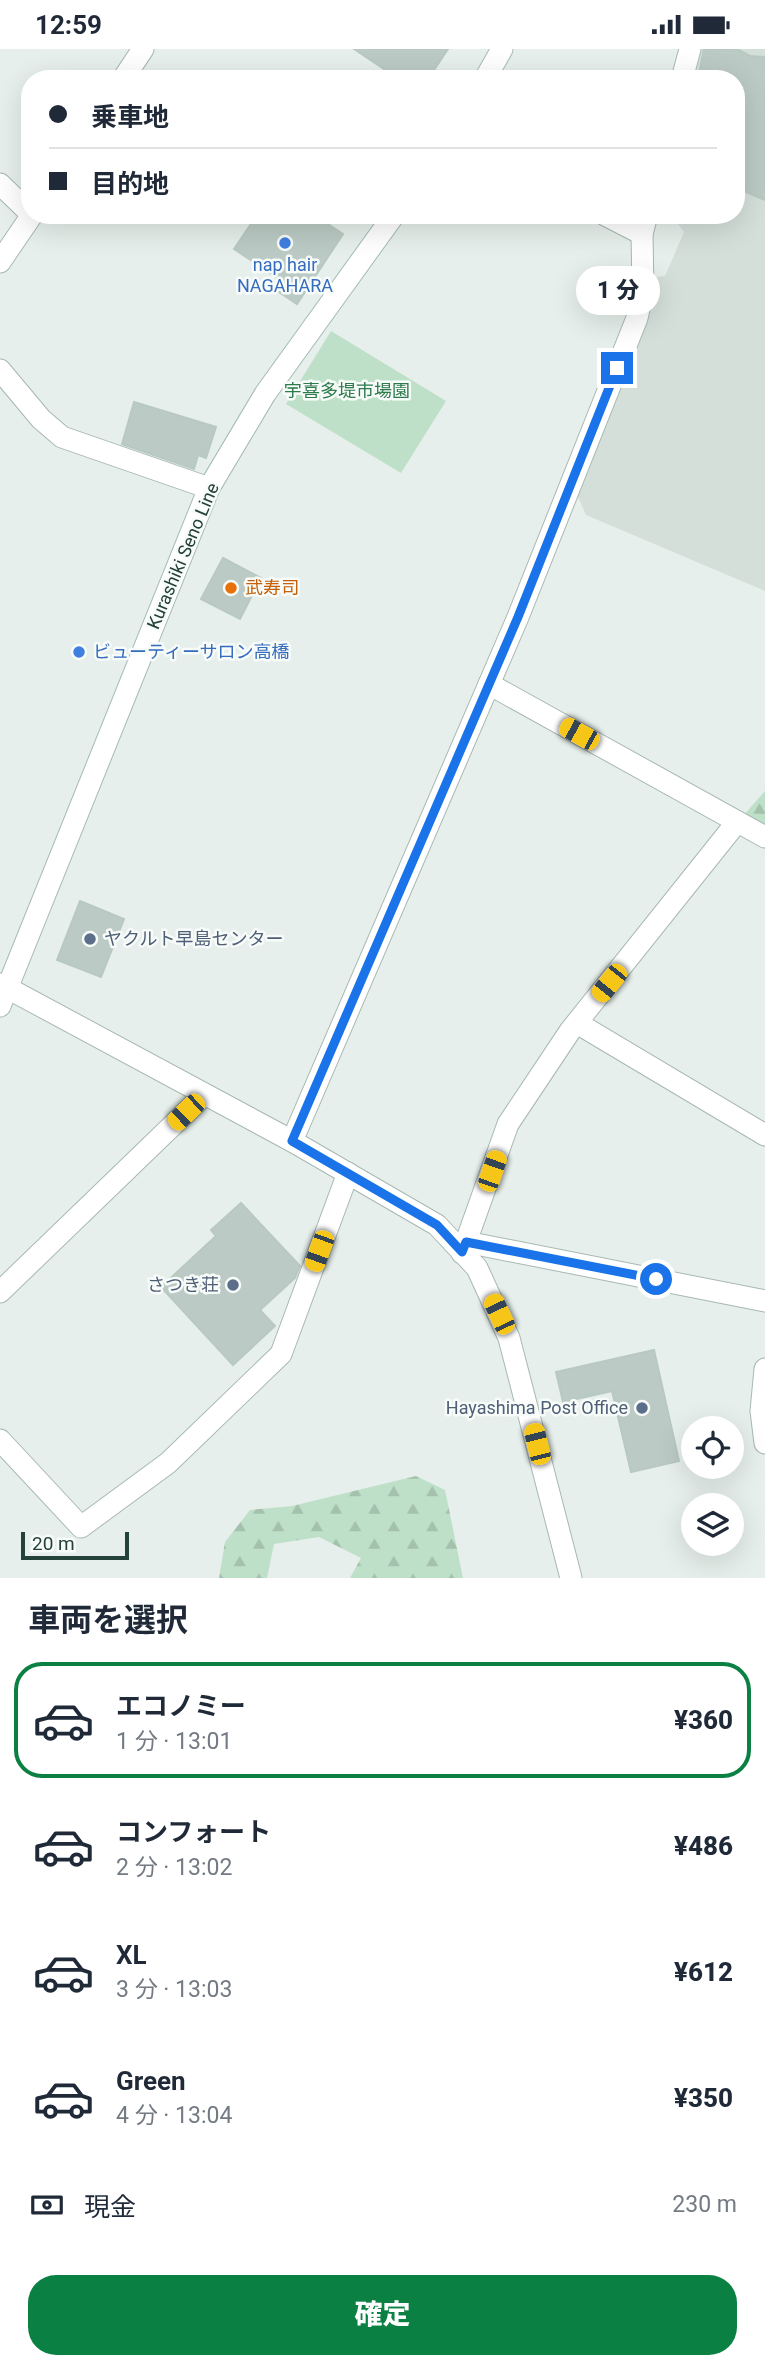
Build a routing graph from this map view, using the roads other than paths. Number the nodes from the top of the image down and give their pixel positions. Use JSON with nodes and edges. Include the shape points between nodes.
{"nodes":[{"id":1,"x":143,"y":49,"type":"edge"},
{"id":2,"x":502,"y":49,"type":"edge"},
{"id":3,"x":690,"y":49,"type":"edge"},
{"id":4,"x":129,"y":70,"type":"edge"},
{"id":5,"x":490,"y":70,"type":"edge"},
{"id":6,"x":684,"y":70,"type":"edge"},
{"id":7,"x":0,"y":184,"type":"edge"},
{"id":8,"x":21,"y":204,"type":"edge"},
{"id":9,"x":25,"y":224,"type":"edge"},
{"id":10,"x":388,"y":224,"type":"edge"},
{"id":11,"x":645,"y":225,"type":"edge"},
{"id":12,"x":0,"y":262,"type":"edge"},
{"id":13,"x":0,"y":370,"type":"edge"},
{"id":14,"x":209,"y":488,"type":"junction"},
{"id":15,"x":489,"y":684,"type":"junction"},
{"id":16,"x":737,"y":822,"type":"junction"},
{"id":17,"x":765,"y":837,"type":"edge"},
{"id":18,"x":3,"y":994,"type":"edge"},
{"id":19,"x":577,"y":1023,"type":"junction"},
{"id":20,"x":204,"y":1095,"type":"junction"},
{"id":21,"x":765,"y":1135,"type":"edge"},
{"id":22,"x":292,"y":1141,"type":"junction"},
{"id":23,"x":348,"y":1173,"type":"junction"},
{"id":24,"x":464,"y":1247,"type":"junction"},
{"id":25,"x":0,"y":1292,"type":"edge"},
{"id":26,"x":765,"y":1301,"type":"edge"},
{"id":27,"x":765,"y":1369,"type":"edge"},
{"id":28,"x":0,"y":1440,"type":"edge"},
{"id":29,"x":765,"y":1443,"type":"edge"},
{"id":30,"x":571,"y":1578,"type":"edge"}],
"edges":[{"from":1,"to":4,"type":"street"},
{"from":2,"to":5,"type":"street"},
{"from":3,"to":6,"type":"street"},
{"from":7,"to":8,"type":"street"},
{"from":9,"to":12,"type":"street"},
{"from":10,"to":14,"type":"street","name":"Kurashiki Seno Line","via":[[265,394]]},
{"from":11,"to":15,"type":"street","via":[[643,292],[637,319]]},
{"from":13,"to":14,"type":"street","via":[[62,437]]},
{"from":14,"to":18,"type":"street","name":"Kurashiki Seno Line"},
{"from":15,"to":16,"type":"street"},
{"from":15,"to":22,"type":"street"},
{"from":16,"to":17,"type":"street"},
{"from":16,"to":19,"type":"street"},
{"from":18,"to":20,"type":"street"},
{"from":19,"to":21,"type":"street"},
{"from":19,"to":24,"type":"street","via":[[508,1124]]},
{"from":20,"to":22,"type":"street"},
{"from":20,"to":25,"type":"street"},
{"from":22,"to":23,"type":"street"},
{"from":23,"to":24,"type":"street","via":[[437,1225]]},
{"from":23,"to":28,"type":"street","via":[[281,1354],[168,1463],[81,1527]]},
{"from":24,"to":26,"type":"street"},
{"from":24,"to":30,"type":"street","via":[[509,1338]]},
{"from":27,"to":29,"type":"street","via":[[761,1411]]}]}
